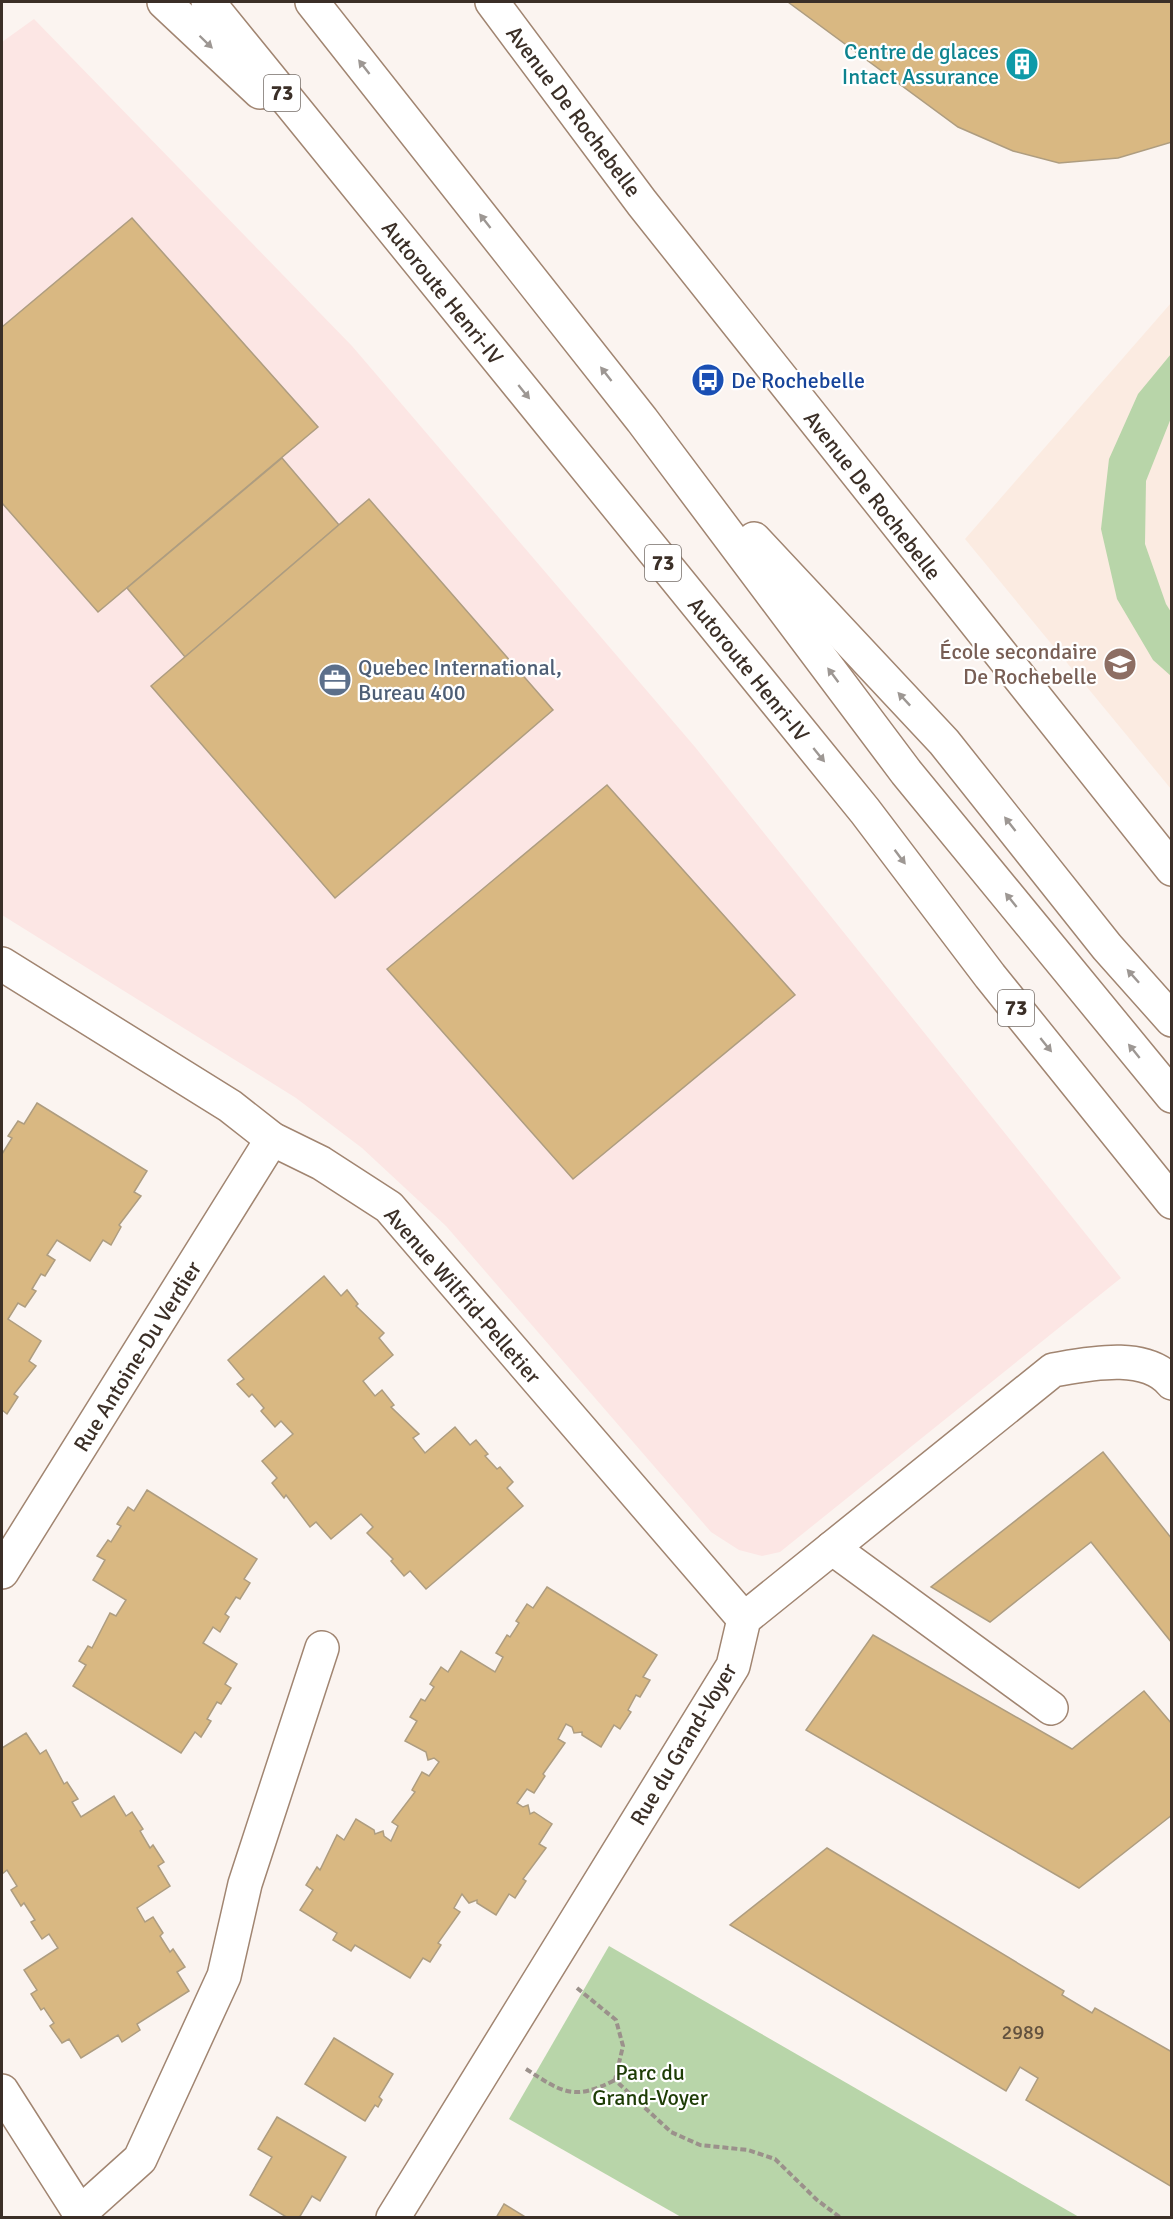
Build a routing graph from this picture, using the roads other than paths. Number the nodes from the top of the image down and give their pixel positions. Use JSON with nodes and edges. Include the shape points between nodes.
{"nodes":[{"id":1,"x":164,"y":2,"type":"edge"},
{"id":2,"x":208,"y":2,"type":"edge"},
{"id":3,"x":312,"y":2,"type":"edge"},
{"id":4,"x":492,"y":2,"type":"edge"},
{"id":5,"x":357,"y":185,"type":"junction"},
{"id":6,"x":642,"y":420,"type":"junction"},
{"id":7,"x":1172,"y":869,"type":"edge"},
{"id":8,"x":2,"y":964,"type":"edge"},
{"id":9,"x":1172,"y":1020,"type":"edge"},
{"id":10,"x":1172,"y":1096,"type":"edge"},
{"id":11,"x":272,"y":1139,"type":"junction"},
{"id":12,"x":1172,"y":1202,"type":"edge"},
{"id":13,"x":1172,"y":1383,"type":"edge"},
{"id":14,"x":832,"y":1548,"type":"junction"},
{"id":15,"x":2,"y":1572,"type":"edge"},
{"id":16,"x":744,"y":1618,"type":"junction"},
{"id":17,"x":322,"y":1648,"type":"dead end"},
{"id":18,"x":1051,"y":1708,"type":"dead end"},
{"id":19,"x":2,"y":2091,"type":"edge"},
{"id":20,"x":81,"y":2215,"type":"edge"},
{"id":21,"x":393,"y":2217,"type":"edge"}],
"edges":[{"from":1,"to":5,"type":"main road","one_way":true},
{"from":2,"to":5,"type":"main road","name":"Autoroute Henri-IV","number":"73"},
{"from":6,"to":3,"type":"main road","one_way":true},
{"from":4,"to":7,"type":"main road","name":"Avenue De Rochebelle","via":[[656,221]]},
{"from":5,"to":12,"type":"main road","name":"Autoroute Henri-IV","number":"73","one_way":true,"via":[[865,811],[990,976]]},
{"from":9,"to":6,"type":"main road","one_way":true,"via":[[1107,947],[944,741]]},
{"from":10,"to":6,"type":"main road","one_way":true,"via":[[906,772]]},
{"from":8,"to":11,"type":"main road","name":"Avenue Wilfrid-Pelletier","via":[[231,1106]]},
{"from":11,"to":15,"type":"main road","name":"Rue Antoine-Du Verdier"},
{"from":11,"to":16,"type":"main road","name":"Avenue Wilfrid-Pelletier","via":[[321,1163],[389,1207]]},
{"from":13,"to":14,"type":"main road","via":[[1163,1372],[1112,1360],[1053,1370]]},
{"from":14,"to":16,"type":"main road"},
{"from":14,"to":18,"type":"main road"},
{"from":16,"to":21,"type":"main road","name":"Rue du Grand-Voyer","via":[[733,1666]]},
{"from":17,"to":20,"type":"main road","via":[[245,1884],[224,1976],[140,2158]]},
{"from":19,"to":20,"type":"main road"}]}
